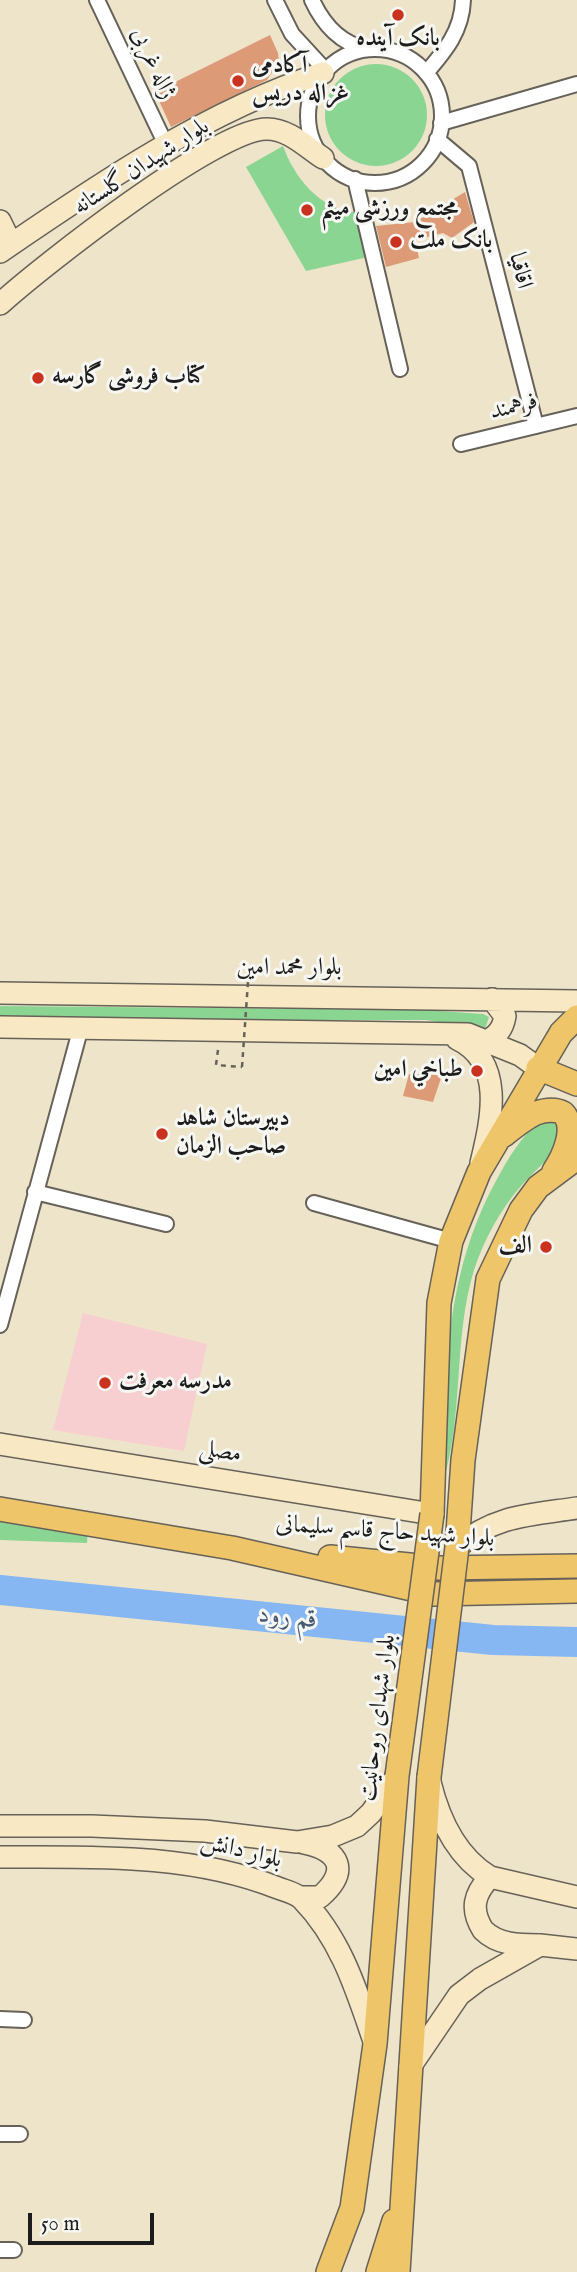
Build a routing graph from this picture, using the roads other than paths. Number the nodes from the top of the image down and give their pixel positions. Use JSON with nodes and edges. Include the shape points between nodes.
{"nodes":[{"id":1,"x":97,"y":0,"type":"edge"},
{"id":2,"x":275,"y":0,"type":"edge"},
{"id":3,"x":312,"y":0,"type":"edge"},
{"id":4,"x":463,"y":0,"type":"edge"},
{"id":5,"x":368,"y":49,"type":"junction"},
{"id":6,"x":325,"y":72,"type":"junction"},
{"id":7,"x":425,"y":73,"type":"junction"},
{"id":8,"x":577,"y":85,"type":"edge"},
{"id":9,"x":442,"y":123,"type":"junction"},
{"id":10,"x":438,"y":139,"type":"junction"},
{"id":11,"x":167,"y":147,"type":"junction"},
{"id":12,"x":323,"y":158,"type":"junction"},
{"id":13,"x":355,"y":180,"type":"junction"},
{"id":14,"x":0,"y":221,"type":"edge"},
{"id":15,"x":6,"y":248,"type":"edge"},
{"id":16,"x":0,"y":304,"type":"edge"},
{"id":17,"x":400,"y":369,"type":"dead end"},
{"id":18,"x":577,"y":416,"type":"edge"},
{"id":19,"x":536,"y":426,"type":"junction"},
{"id":20,"x":461,"y":444,"type":"dead end"},
{"id":21,"x":0,"y":993,"type":"edge"},
{"id":22,"x":492,"y":999,"type":"junction"},
{"id":23,"x":577,"y":1001,"type":"edge"},
{"id":24,"x":577,"y":1017,"type":"edge"},
{"id":25,"x":0,"y":1027,"type":"edge"},
{"id":26,"x":82,"y":1027,"type":"junction"},
{"id":27,"x":439,"y":1033,"type":"junction"},
{"id":28,"x":485,"y":1042,"type":"junction"},
{"id":29,"x":538,"y":1068,"type":"junction"},
{"id":30,"x":577,"y":1084,"type":"edge"},
{"id":31,"x":499,"y":1139,"type":"junction"},
{"id":32,"x":577,"y":1158,"type":"edge"},
{"id":33,"x":479,"y":1172,"type":"junction"},
{"id":34,"x":551,"y":1177,"type":"junction"},
{"id":35,"x":35,"y":1192,"type":"junction"},
{"id":36,"x":314,"y":1203,"type":"dead end"},
{"id":37,"x":166,"y":1224,"type":"dead end"},
{"id":38,"x":451,"y":1241,"type":"junction"},
{"id":39,"x":0,"y":1325,"type":"edge"},
{"id":40,"x":0,"y":1444,"type":"edge"},
{"id":41,"x":577,"y":1508,"type":"edge"},
{"id":42,"x":0,"y":1509,"type":"edge"},
{"id":43,"x":432,"y":1514,"type":"junction"},
{"id":44,"x":457,"y":1547,"type":"junction"},
{"id":45,"x":232,"y":1548,"type":"junction"},
{"id":46,"x":577,"y":1566,"type":"edge"},
{"id":47,"x":577,"y":1591,"type":"edge"},
{"id":48,"x":397,"y":1776,"type":"junction"},
{"id":49,"x":429,"y":1777,"type":"junction"},
{"id":50,"x":0,"y":1826,"type":"edge"},
{"id":51,"x":297,"y":1842,"type":"junction"},
{"id":52,"x":0,"y":1857,"type":"edge"},
{"id":53,"x":484,"y":1874,"type":"junction"},
{"id":54,"x":300,"y":1896,"type":"junction"},
{"id":55,"x":577,"y":1897,"type":"edge"},
{"id":56,"x":540,"y":1945,"type":"junction"},
{"id":57,"x":577,"y":1949,"type":"edge"},
{"id":58,"x":0,"y":2019,"type":"edge"},
{"id":59,"x":24,"y":2020,"type":"dead end"},
{"id":60,"x":375,"y":2044,"type":"junction"},
{"id":61,"x":410,"y":2067,"type":"junction"},
{"id":62,"x":0,"y":2134,"type":"edge"},
{"id":63,"x":20,"y":2134,"type":"dead end"},
{"id":64,"x":404,"y":2192,"type":"junction"},
{"id":65,"x":352,"y":2208,"type":"junction"},
{"id":66,"x":328,"y":2272,"type":"edge"},
{"id":67,"x":345,"y":2272,"type":"edge"},
{"id":68,"x":378,"y":2272,"type":"edge"},
{"id":69,"x":398,"y":2272,"type":"edge"}],
"edges":[{"from":1,"to":11,"type":"street","name":"ژاله غربی"},
{"from":2,"to":6,"type":"street","via":[[292,34]]},
{"from":3,"to":5,"type":"street","via":[[332,30],[352,46]]},
{"from":4,"to":7,"type":"street","via":[[463,19],[447,49]]},
{"from":5,"to":6,"type":"street","via":[[351,53]]},
{"from":5,"to":7,"type":"street","via":[[400,54]]},
{"from":6,"to":11,"type":"main road","name":"بلوار شهیدان گلستانه","via":[[274,92]]},
{"from":6,"to":12,"type":"street","via":[[312,93],[308,116],[312,138]]},
{"from":7,"to":9,"type":"street","via":[[438,94]]},
{"from":8,"to":9,"type":"street"},
{"from":9,"to":10,"type":"street"},
{"from":10,"to":13,"type":"street","via":[[424,161],[404,176],[380,183]]},
{"from":10,"to":19,"type":"street","name":"اقاقیا","via":[[469,166]]},
{"from":11,"to":15,"type":"main road","name":"بلوار شهیدان گلستانه"},
{"from":12,"to":13,"type":"street"},
{"from":12,"to":16,"type":"main road","name":"بلوار شهیدان گلستانه","via":[[289,133],[268,128],[249,131],[150,190],[48,263]]},
{"from":13,"to":17,"type":"street"},
{"from":14,"to":15,"type":"main road"},
{"from":18,"to":19,"type":"street","name":"فرهمند"},
{"from":19,"to":20,"type":"street","name":"فرهمند"},
{"from":21,"to":22,"type":"main road","name":"بلوار محمد امین"},
{"from":22,"to":23,"type":"main road","name":"بلوار محمد امین"},
{"from":22,"to":28,"type":"main road","via":[[505,1016],[504,1025]]},
{"from":24,"to":29,"type":"main road","name":"بلوار شهدای روحانیت"},
{"from":25,"to":26,"type":"main road"},
{"from":26,"to":27,"type":"main road"},
{"from":26,"to":35,"type":"street"},
{"from":27,"to":28,"type":"main road","via":[[468,1034]]},
{"from":27,"to":33,"type":"main road","via":[[462,1041],[485,1065],[491,1103]]},
{"from":28,"to":29,"type":"main road","via":[[520,1055]]},
{"from":29,"to":30,"type":"main road"},
{"from":29,"to":31,"type":"main road","name":"بلوار شهدای روحانیت"},
{"from":31,"to":33,"type":"main road","name":"بلوار شهدای روحانیت"},
{"from":31,"to":34,"type":"main road","via":[[535,1114],[562,1112],[572,1120],[574,1131]]},
{"from":32,"to":34,"type":"main road"},
{"from":33,"to":38,"type":"main road","name":"بلوار شهدای روحانیت"},
{"from":34,"to":44,"type":"main road","via":[[521,1210],[488,1279],[463,1460]]},
{"from":35,"to":37,"type":"street"},
{"from":35,"to":39,"type":"street"},
{"from":36,"to":38,"type":"street"},
{"from":38,"to":43,"type":"main road","name":"بلوار شهدای روحانیت","via":[[439,1303]]},
{"from":40,"to":43,"type":"main road","name":"مصلی"},
{"from":41,"to":44,"type":"main road","via":[[498,1520]]},
{"from":42,"to":45,"type":"main road","name":"بلوار شهید حاج قاسم سلیمانی"},
{"from":43,"to":48,"type":"main road","name":"بلوار شهدای روحانیت","bridge":true},
{"from":44,"to":49,"type":"main road","bridge":true},
{"from":45,"to":46,"type":"main road","name":"بلوار شهید حاج قاسم سلیمانی","via":[[439,1568]]},
{"from":45,"to":47,"type":"main road","name":"بلوار شهید حاج قاسم سلیمانی","via":[[434,1594]]},
{"from":48,"to":51,"type":"main road","name":"بلوار دانش","via":[[357,1826]]},
{"from":48,"to":60,"type":"main road","name":"بلوار شهدای روحانیت"},
{"from":49,"to":53,"type":"main road","via":[[444,1825]]},
{"from":49,"to":61,"type":"main road"},
{"from":50,"to":51,"type":"main road","name":"بلوار دانش","via":[[193,1830]]},
{"from":51,"to":54,"type":"main road","via":[[329,1850],[338,1870],[334,1883],[320,1897]]},
{"from":52,"to":54,"type":"main road","name":"بلوار دانش","via":[[118,1857],[180,1864],[257,1879]]},
{"from":53,"to":55,"type":"main road"},
{"from":53,"to":56,"type":"main road","via":[[474,1900],[483,1930],[516,1945]]},
{"from":54,"to":60,"type":"main road","name":"بلوار دانش","via":[[344,1956]]},
{"from":56,"to":57,"type":"main road"},
{"from":56,"to":61,"type":"main road","via":[[459,1995]]},
{"from":58,"to":59,"type":"street"},
{"from":60,"to":65,"type":"main road","name":"بلوار شهدای روحانیت"},
{"from":61,"to":64,"type":"main road"},
{"from":62,"to":63,"type":"street"},
{"from":64,"to":68,"type":"main road"},
{"from":64,"to":69,"type":"main road"},
{"from":65,"to":66,"type":"main road","name":"بلوار شهدای روحانیت"},
{"from":65,"to":67,"type":"main road"}]}
